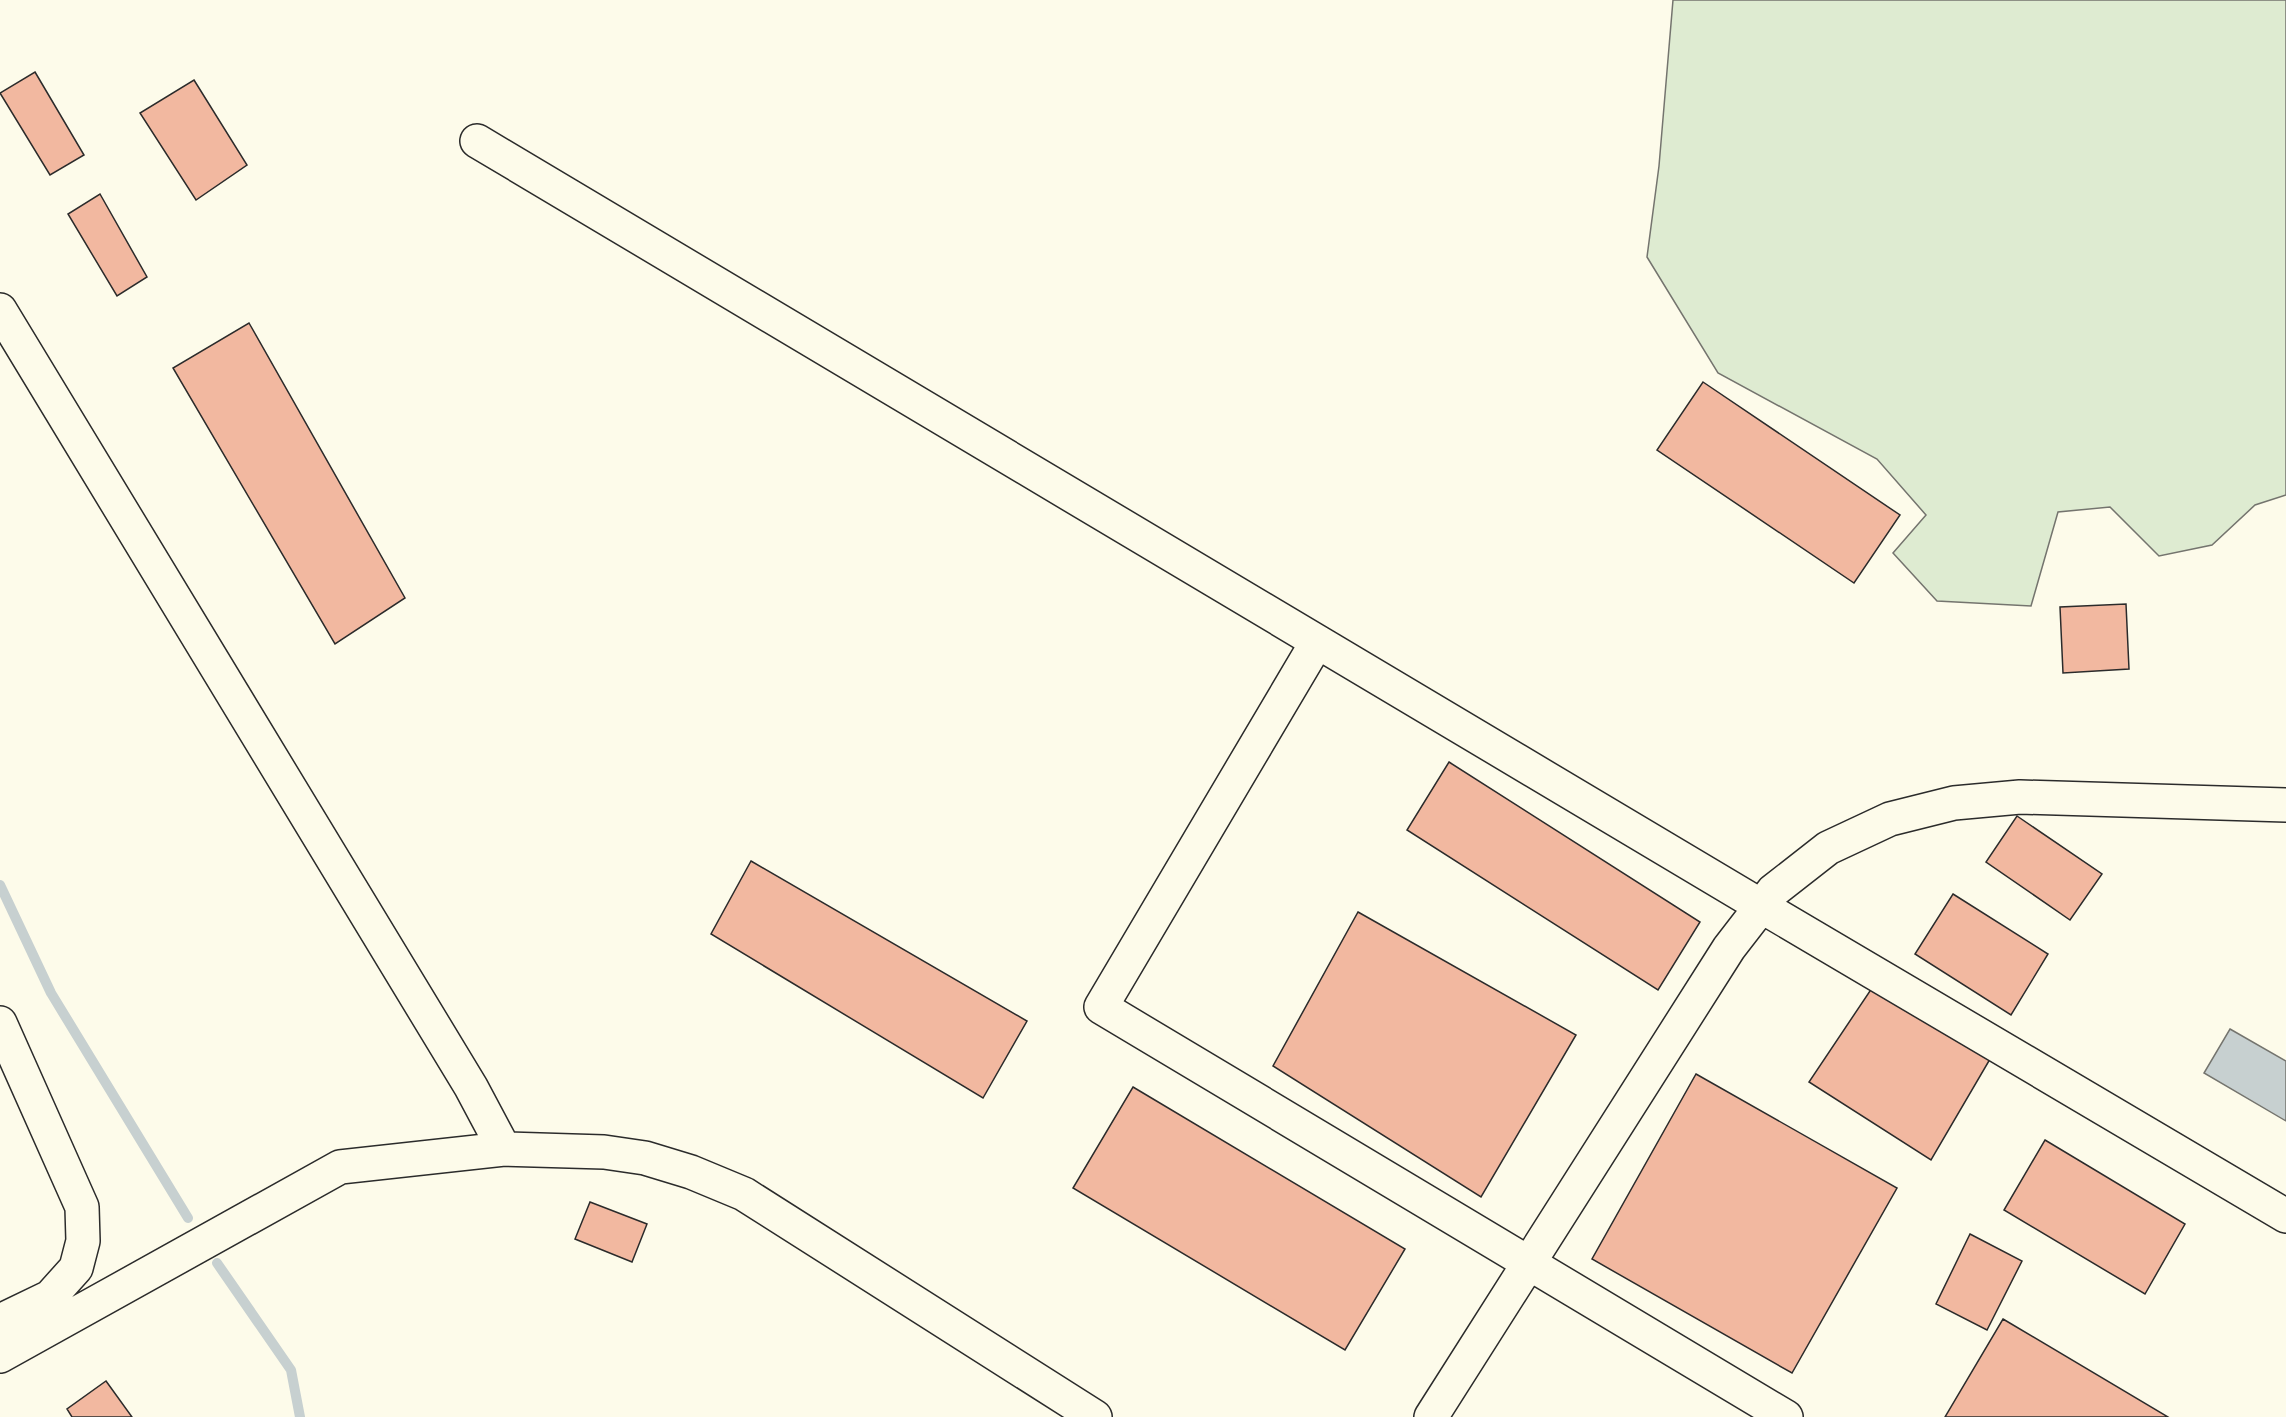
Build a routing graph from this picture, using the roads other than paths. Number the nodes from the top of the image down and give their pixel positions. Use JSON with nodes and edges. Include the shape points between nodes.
{"nodes":[{"id":1,"x":477,"y":141,"type":"dead end"},
{"id":2,"x":0,"y":310,"type":"edge"},
{"id":3,"x":1317,"y":642,"type":"junction"},
{"id":4,"x":2286,"y":805,"type":"edge"},
{"id":5,"x":1761,"y":906,"type":"junction"},
{"id":6,"x":0,"y":1023,"type":"edge"},
{"id":7,"x":504,"y":1149,"type":"junction"},
{"id":8,"x":2286,"y":1216,"type":"edge"},
{"id":9,"x":1528,"y":1264,"type":"junction"},
{"id":10,"x":0,"y":1321,"type":"edge"},
{"id":11,"x":0,"y":1356,"type":"edge"},
{"id":12,"x":1095,"y":1417,"type":"edge"},
{"id":13,"x":1431,"y":1417,"type":"edge"},
{"id":14,"x":1786,"y":1417,"type":"edge"}],
"edges":[{"from":1,"to":3,"type":"lane"},
{"from":2,"to":7,"type":"lane","via":[[471,1087]]},
{"from":3,"to":5,"type":"lane"},
{"from":3,"to":9,"type":"lane","via":[[1101,1007]]},
{"from":4,"to":5,"type":"lane","via":[[2020,797],[1954,803],[1890,819],[1828,848],[1773,891]]},
{"from":5,"to":8,"type":"lane"},
{"from":5,"to":9,"type":"lane","via":[[1729,948]]},
{"from":6,"to":10,"type":"lane","via":[[82,1207],[83,1241],[76,1268],[50,1297]]},
{"from":7,"to":11,"type":"lane","via":[[340,1167]]},
{"from":7,"to":12,"type":"lane","via":[[604,1152],[645,1158],[744,1194]]},
{"from":9,"to":13,"type":"lane"},
{"from":9,"to":14,"type":"lane"}]}
